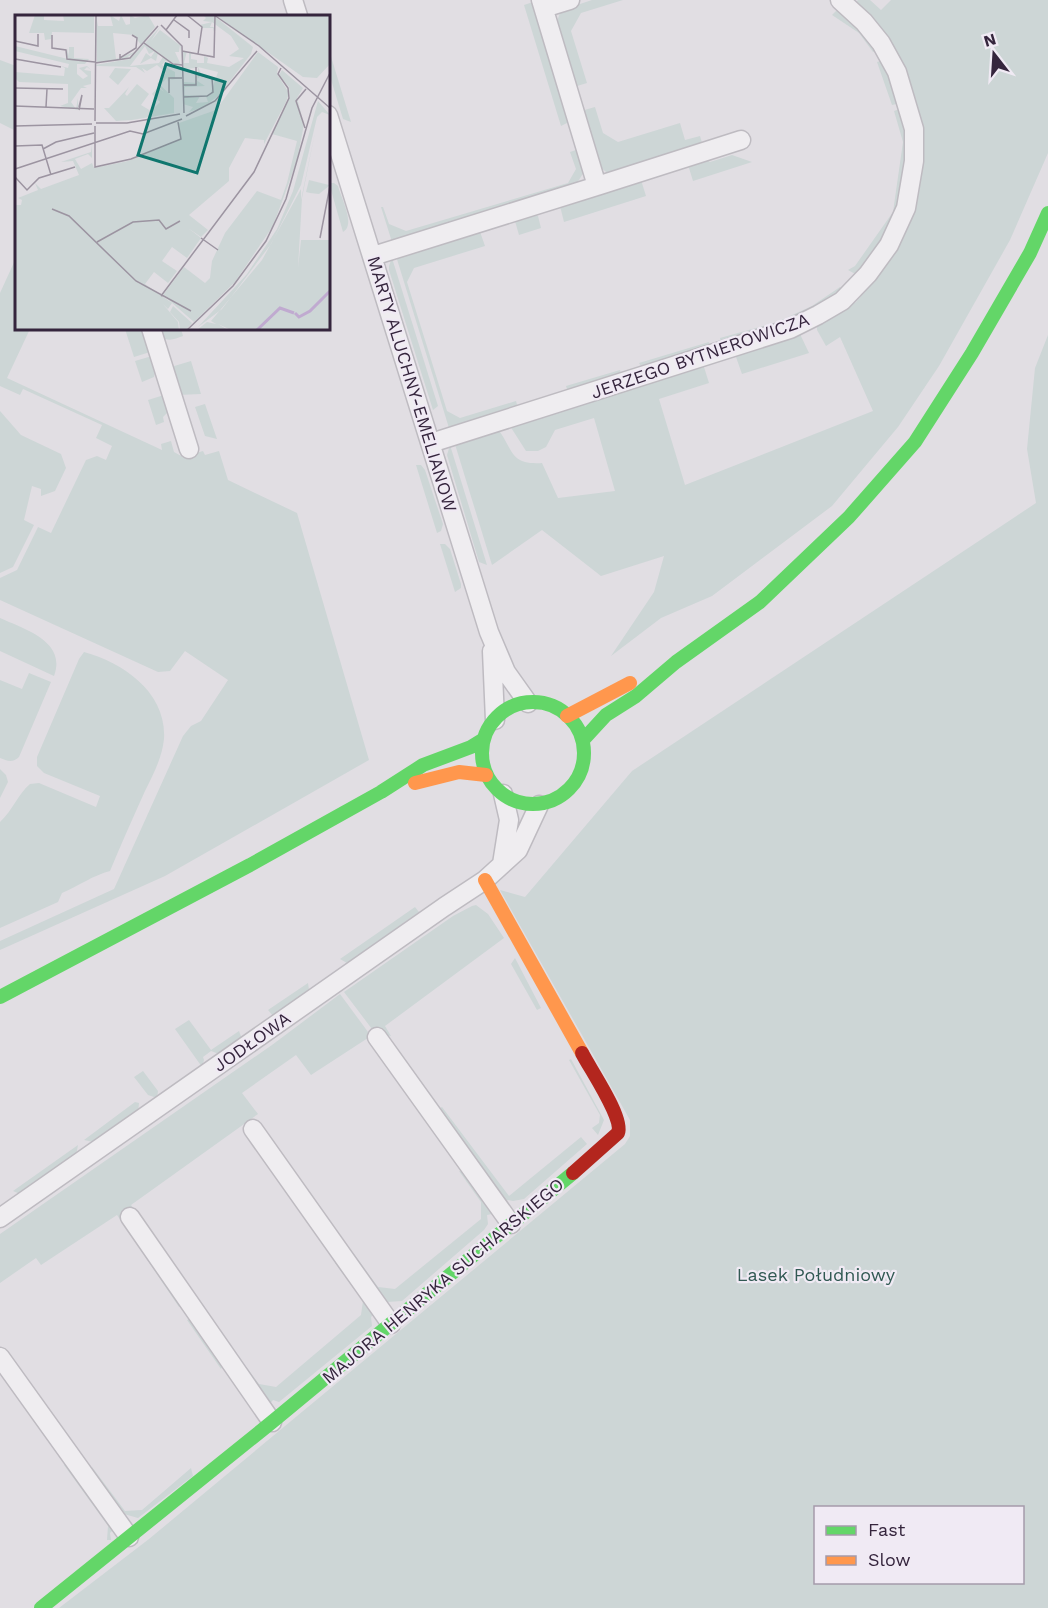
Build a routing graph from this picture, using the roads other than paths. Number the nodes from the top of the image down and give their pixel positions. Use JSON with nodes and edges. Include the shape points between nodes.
{"nodes":[{"id":1,"x":293,"y":0,"type":"edge"},
{"id":2,"x":570,"y":0,"type":"edge"},
{"id":3,"x":840,"y":0,"type":"edge"},
{"id":4,"x":542,"y":4,"type":"edge"},
{"id":5,"x":298,"y":15,"type":"edge"},
{"id":6,"x":332,"y":138,"type":"edge"},
{"id":7,"x":741,"y":140,"type":"dead end"},
{"id":8,"x":597,"y":186,"type":"junction"},
{"id":9,"x":1048,"y":213,"type":"edge"},
{"id":10,"x":373,"y":256,"type":"junction"},
{"id":11,"x":152,"y":330,"type":"edge"},
{"id":12,"x":431,"y":443,"type":"junction"},
{"id":13,"x":189,"y":449,"type":"dead end"},
{"id":14,"x":489,"y":632,"type":"junction"},
{"id":15,"x":676,"y":662,"type":"junction"},
{"id":16,"x":528,"y":703,"type":"junction"},
{"id":17,"x":567,"y":716,"type":"junction"},
{"id":18,"x":495,"y":720,"type":"junction"},
{"id":19,"x":484,"y":739,"type":"junction"},
{"id":20,"x":583,"y":740,"type":"junction"},
{"id":21,"x":486,"y":775,"type":"junction"},
{"id":22,"x":381,"y":792,"type":"junction"},
{"id":23,"x":503,"y":794,"type":"junction"},
{"id":24,"x":539,"y":805,"type":"junction"},
{"id":25,"x":502,"y":864,"type":"junction"},
{"id":26,"x":485,"y":880,"type":"junction"},
{"id":27,"x":0,"y":997,"type":"edge"},
{"id":28,"x":377,"y":1037,"type":"dead end"},
{"id":29,"x":253,"y":1128,"type":"dead end"},
{"id":30,"x":130,"y":1217,"type":"dead end"},
{"id":31,"x":0,"y":1218,"type":"edge"},
{"id":32,"x":511,"y":1224,"type":"junction"},
{"id":33,"x":391,"y":1324,"type":"junction"},
{"id":34,"x":0,"y":1357,"type":"edge"},
{"id":35,"x":272,"y":1422,"type":"junction"},
{"id":36,"x":129,"y":1537,"type":"junction"},
{"id":37,"x":41,"y":1608,"type":"edge"}],
"edges":[{"from":1,"to":5,"type":"street"},
{"from":2,"to":4,"type":"street"},
{"from":3,"to":12,"type":"street","name":"JERZEGO BYTNEROWICZA","via":[[881,43],[897,72],[914,129],[914,161],[906,208],[889,245],[868,274],[842,301],[790,329]]},
{"from":4,"to":8,"type":"street"},
{"from":6,"to":10,"type":"street","name":"MARTY ALUCHNY-EMELIANOW"},
{"from":7,"to":8,"type":"street"},
{"from":8,"to":10,"type":"street"},
{"from":9,"to":15,"type":"main road","via":[[1030,253],[972,353],[915,442],[849,517],[760,602]]},
{"from":10,"to":12,"type":"street","name":"MARTY ALUCHNY-EMELIANOW"},
{"from":11,"to":13,"type":"street"},
{"from":12,"to":14,"type":"street","name":"MARTY ALUCHNY-EMELIANOW"},
{"from":14,"to":16,"type":"street","name":"MARTY ALUCHNY-EMELIANOW","via":[[506,672]]},
{"from":14,"to":18,"type":"street","name":"MARTY ALUCHNY-EMELIANOW"},
{"from":15,"to":17,"type":"main road"},
{"from":15,"to":20,"type":"main road","via":[[606,715]]},
{"from":16,"to":17,"type":"main road","via":[[556,708]]},
{"from":16,"to":18,"type":"main road","via":[[508,709]]},
{"from":17,"to":20,"type":"main road"},
{"from":18,"to":19,"type":"main road"},
{"from":19,"to":21,"type":"main road","via":[[481,748]]},
{"from":19,"to":22,"type":"main road","via":[[423,765]]},
{"from":20,"to":24,"type":"main road","via":[[585,758],[570,790]]},
{"from":21,"to":22,"type":"main road","via":[[448,773]]},
{"from":21,"to":23,"type":"main road"},
{"from":22,"to":27,"type":"main road"},
{"from":23,"to":24,"type":"main road","via":[[524,804]]},
{"from":23,"to":25,"type":"street","via":[[509,820]]},
{"from":24,"to":25,"type":"street","name":"JODŁOWA","via":[[518,850]]},
{"from":25,"to":26,"type":"street","name":"JODŁOWA"},
{"from":26,"to":31,"type":"street","name":"JODŁOWA"},
{"from":26,"to":32,"type":"main road","name":"MAJORA HENRYKA SUCHARSKIEGO","via":[[620,1128],[589,1160]]},
{"from":28,"to":32,"type":"street"},
{"from":29,"to":33,"type":"street"},
{"from":30,"to":35,"type":"street"},
{"from":32,"to":33,"type":"main road","name":"MAJORA HENRYKA SUCHARSKIEGO"},
{"from":33,"to":35,"type":"main road","name":"MAJORA HENRYKA SUCHARSKIEGO"},
{"from":34,"to":36,"type":"street"},
{"from":35,"to":36,"type":"main road","name":"MAJORA HENRYKA SUCHARSKIEGO"},
{"from":36,"to":37,"type":"main road","name":"MAJORA HENRYKA SUCHARSKIEGO"}]}
